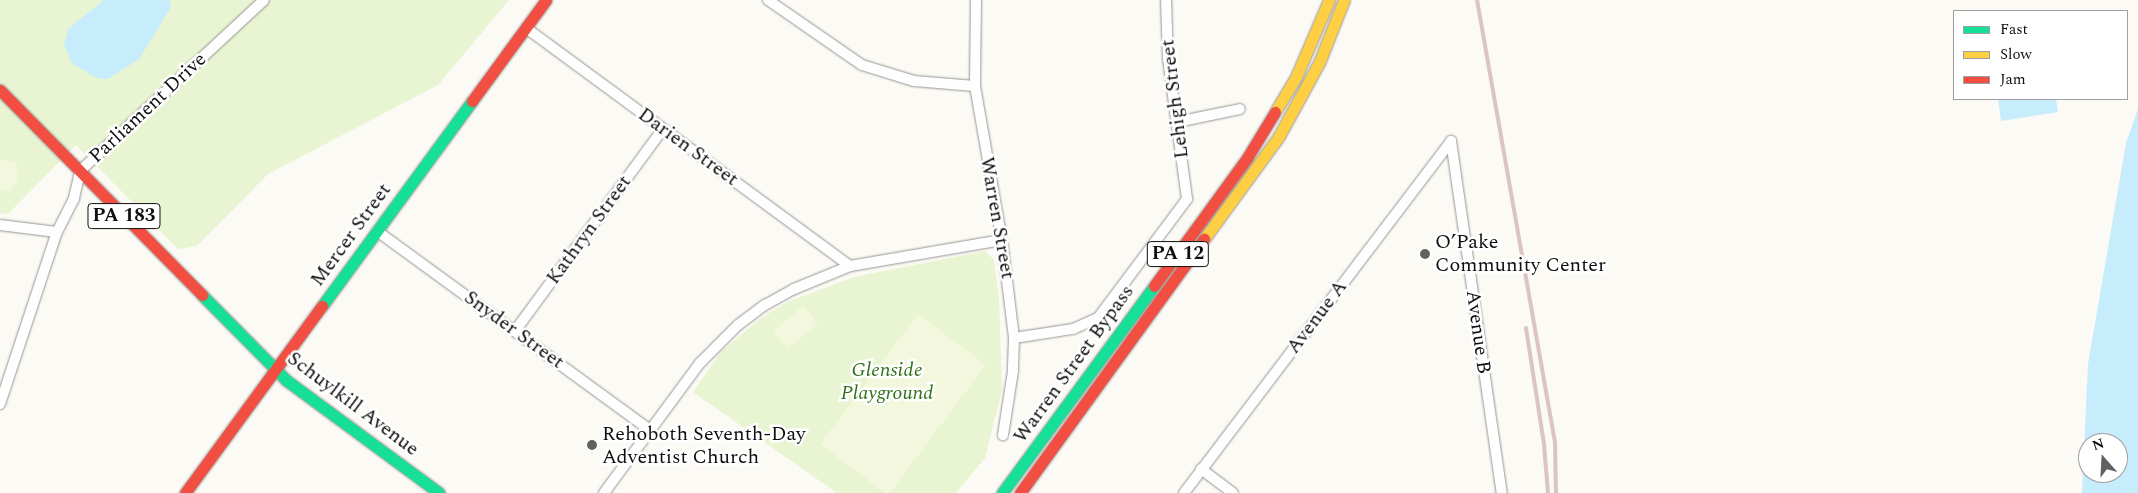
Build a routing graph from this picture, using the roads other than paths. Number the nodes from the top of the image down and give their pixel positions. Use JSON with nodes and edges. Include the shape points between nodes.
{"nodes":[{"id":1,"x":264,"y":0,"type":"edge"},
{"id":2,"x":546,"y":0,"type":"edge"},
{"id":3,"x":768,"y":0,"type":"edge"},
{"id":4,"x":976,"y":0,"type":"edge"},
{"id":5,"x":1166,"y":0,"type":"edge"},
{"id":6,"x":1329,"y":0,"type":"edge"},
{"id":7,"x":1344,"y":0,"type":"edge"},
{"id":8,"x":526,"y":28,"type":"junction"},
{"id":9,"x":975,"y":86,"type":"junction"},
{"id":10,"x":0,"y":90,"type":"edge"},
{"id":11,"x":1240,"y":109,"type":"dead end"},
{"id":12,"x":1177,"y":122,"type":"junction"},
{"id":13,"x":663,"y":129,"type":"junction"},
{"id":14,"x":1451,"y":141,"type":"joint"},
{"id":15,"x":80,"y":171,"type":"junction"},
{"id":16,"x":0,"y":224,"type":"edge"},
{"id":17,"x":377,"y":231,"type":"junction"},
{"id":18,"x":57,"y":232,"type":"junction"},
{"id":19,"x":1002,"y":240,"type":"junction"},
{"id":20,"x":850,"y":266,"type":"junction"},
{"id":21,"x":515,"y":331,"type":"junction"},
{"id":22,"x":1014,"y":338,"type":"junction"},
{"id":23,"x":276,"y":370,"type":"junction"},
{"id":24,"x":0,"y":404,"type":"edge"},
{"id":25,"x":650,"y":430,"type":"junction"},
{"id":26,"x":1003,"y":435,"type":"dead end"},
{"id":27,"x":1201,"y":469,"type":"junction"},
{"id":28,"x":185,"y":493,"type":"edge"},
{"id":29,"x":439,"y":493,"type":"edge"},
{"id":30,"x":604,"y":493,"type":"edge"},
{"id":31,"x":1002,"y":493,"type":"edge"},
{"id":32,"x":1020,"y":493,"type":"edge"},
{"id":33,"x":1184,"y":493,"type":"edge"},
{"id":34,"x":1233,"y":493,"type":"edge"},
{"id":35,"x":1502,"y":493,"type":"edge"}],
"edges":[{"from":1,"to":15,"type":"street","name":"Parliament Drive"},
{"from":2,"to":8,"type":"main road","name":"Mercer Street"},
{"from":3,"to":9,"type":"street","via":[[862,65],[914,81]]},
{"from":4,"to":9,"type":"street","name":"Warren Street"},
{"from":5,"to":12,"type":"street","name":"Lehigh Street","via":[[1168,59]]},
{"from":6,"to":31,"type":"main road","name":"Warren Street Bypass","number":"PA 12","via":[[1296,77],[1252,151]]},
{"from":7,"to":32,"type":"main road","name":"Warren Street Bypass","number":"PA 12","via":[[1319,63],[1279,136]]},
{"from":8,"to":13,"type":"street","name":"Darien Street"},
{"from":8,"to":17,"type":"main road","name":"Mercer Street"},
{"from":9,"to":19,"type":"street","name":"Warren Street"},
{"from":10,"to":15,"type":"main road","number":"PA 183"},
{"from":11,"to":12,"type":"street"},
{"from":12,"to":22,"type":"street","name":"Lehigh Street","via":[[1187,199],[1098,318],[1073,329]]},
{"from":13,"to":20,"type":"street","name":"Darien Street"},
{"from":13,"to":21,"type":"street","name":"Kathryn Street"},
{"from":14,"to":27,"type":"street","name":"Avenue A"},
{"from":14,"to":35,"type":"street","name":"Avenue B"},
{"from":15,"to":18,"type":"street","name":"Parliament Drive","via":[[74,198]]},
{"from":15,"to":23,"type":"main road","name":"Schuylkill Avenue","number":"PA 183"},
{"from":16,"to":18,"type":"street"},
{"from":17,"to":21,"type":"street","name":"Snyder Street"},
{"from":17,"to":23,"type":"main road","name":"Mercer Street"},
{"from":18,"to":24,"type":"street","name":"Parliament Drive"},
{"from":19,"to":20,"type":"street"},
{"from":19,"to":22,"type":"street","name":"Warren Street"},
{"from":20,"to":25,"type":"street","via":[[794,289],[738,325],[700,364]]},
{"from":21,"to":25,"type":"street","name":"Snyder Street"},
{"from":22,"to":26,"type":"street","name":"Warren Street","via":[[1013,371]]},
{"from":23,"to":28,"type":"main road","name":"Mercer Street"},
{"from":23,"to":29,"type":"main road","name":"Schuylkill Avenue","number":"PA 183"},
{"from":25,"to":30,"type":"street"},
{"from":27,"to":33,"type":"street","name":"Avenue A"},
{"from":27,"to":34,"type":"street"}]}
